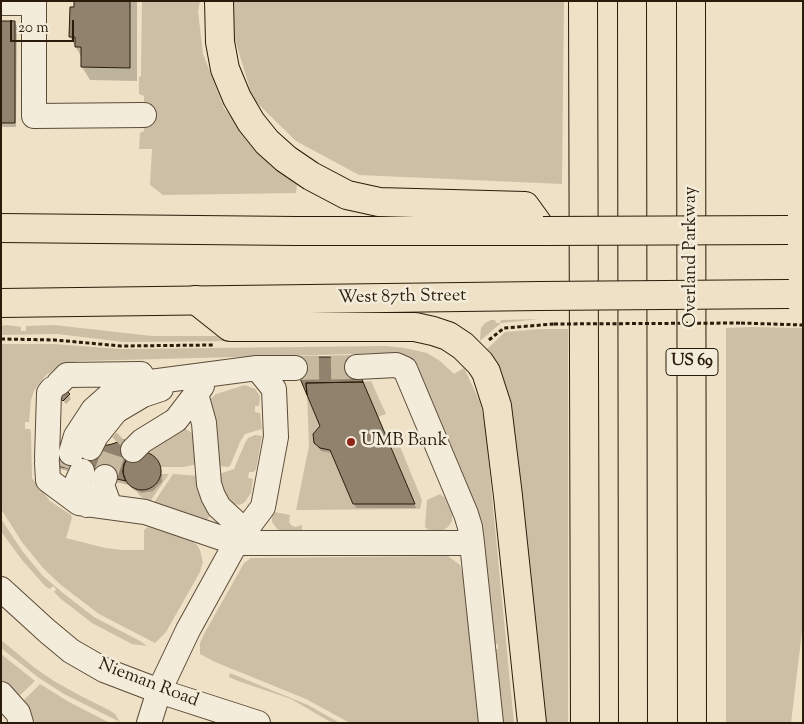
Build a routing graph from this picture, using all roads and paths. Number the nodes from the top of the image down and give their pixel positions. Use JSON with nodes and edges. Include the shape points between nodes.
{"nodes":[{"id":1,"x":219,"y":1,"type":"edge"},
{"id":2,"x":583,"y":1,"type":"edge"},
{"id":3,"x":632,"y":1,"type":"edge"},
{"id":4,"x":691,"y":1,"type":"edge"},
{"id":5,"x":34,"y":2,"type":"edge"},
{"id":6,"x":1,"y":3,"type":"edge"},
{"id":7,"x":144,"y":115,"type":"dead end"},
{"id":8,"x":1,"y":228,"type":"edge"},
{"id":9,"x":795,"y":230,"type":"edge"},
{"id":10,"x":543,"y":231,"type":"junction"},
{"id":11,"x":796,"y":294,"type":"edge"},
{"id":12,"x":196,"y":300,"type":"junction"},
{"id":13,"x":1,"y":303,"type":"edge"},
{"id":14,"x":803,"y":324,"type":"edge"},
{"id":15,"x":483,"y":345,"type":"dead end"},
{"id":16,"x":357,"y":367,"type":"tunnel mouth"},
{"id":17,"x":257,"y":368,"type":"junction"},
{"id":18,"x":295,"y":368,"type":"tunnel mouth"},
{"id":19,"x":213,"y":373,"type":"junction"},
{"id":20,"x":196,"y":394,"type":"junction"},
{"id":21,"x":87,"y":462,"type":"junction"},
{"id":22,"x":99,"y":506,"type":"junction"},
{"id":23,"x":240,"y":537,"type":"junction"},
{"id":24,"x":472,"y":543,"type":"junction"},
{"id":25,"x":1,"y":589,"type":"edge"},
{"id":26,"x":160,"y":691,"type":"junction"},
{"id":27,"x":1,"y":694,"type":"edge"},
{"id":28,"x":21,"y":723,"type":"edge"},
{"id":29,"x":149,"y":723,"type":"edge"},
{"id":30,"x":258,"y":723,"type":"edge"},
{"id":31,"x":491,"y":723,"type":"edge"},
{"id":32,"x":532,"y":723,"type":"edge"},
{"id":33,"x":585,"y":723,"type":"edge"},
{"id":34,"x":633,"y":723,"type":"edge"},
{"id":35,"x":692,"y":723,"type":"edge"}],
"edges":[{"from":1,"to":10,"type":"main road","via":[[220,42],[225,69],[237,98],[267,142],[286,159],[347,195],[379,202],[525,206]]},
{"from":2,"to":33,"type":"main road"},
{"from":3,"to":34,"type":"main road"},
{"from":4,"to":35,"type":"main road","name":"Overland Parkway","number":"US 69"},
{"from":5,"to":6,"type":"street"},
{"from":5,"to":7,"type":"street","via":[[34,116]]},
{"from":8,"to":10,"type":"main road"},
{"from":9,"to":10,"type":"main road","bridge":true},
{"from":11,"to":12,"type":"main road","name":"West 87th Street","bridge":true},
{"from":12,"to":13,"type":"main road","name":"West 87th Street"},
{"from":12,"to":32,"type":"main road","via":[[230,327],[415,327],[448,336],[480,363],[496,406]]},
{"from":14,"to":15,"type":"path","bridge":true,"via":[[541,324],[504,328]]},
{"from":16,"to":24,"type":"street","via":[[396,365],[404,369],[466,514]]},
{"from":17,"to":18,"type":"street"},
{"from":17,"to":19,"type":"street"},
{"from":17,"to":23,"type":"street","via":[[274,389],[276,435],[262,507]]},
{"from":19,"to":20,"type":"street"},
{"from":19,"to":21,"type":"street","via":[[129,419]]},
{"from":19,"to":21,"type":"street","via":[[120,386],[93,410],[76,436]]},
{"from":19,"to":21,"type":"street","via":[[68,375],[49,392]]},
{"from":20,"to":21,"type":"street","via":[[176,420],[142,441]]},
{"from":20,"to":23,"type":"street","via":[[204,423],[213,496]]},
{"from":21,"to":22,"type":"street"},
{"from":21,"to":22,"type":"street","via":[[89,484]]},
{"from":22,"to":23,"type":"street","via":[[145,512]]},
{"from":23,"to":24,"type":"street"},
{"from":23,"to":26,"type":"street","via":[[188,630]]},
{"from":24,"to":31,"type":"street"},
{"from":25,"to":26,"type":"street","name":"Nieman Road","via":[[71,651],[104,670]]},
{"from":26,"to":29,"type":"street"},
{"from":26,"to":30,"type":"street","name":"Nieman Road"},
{"from":27,"to":28,"type":"street","via":[[18,713]]}]}
